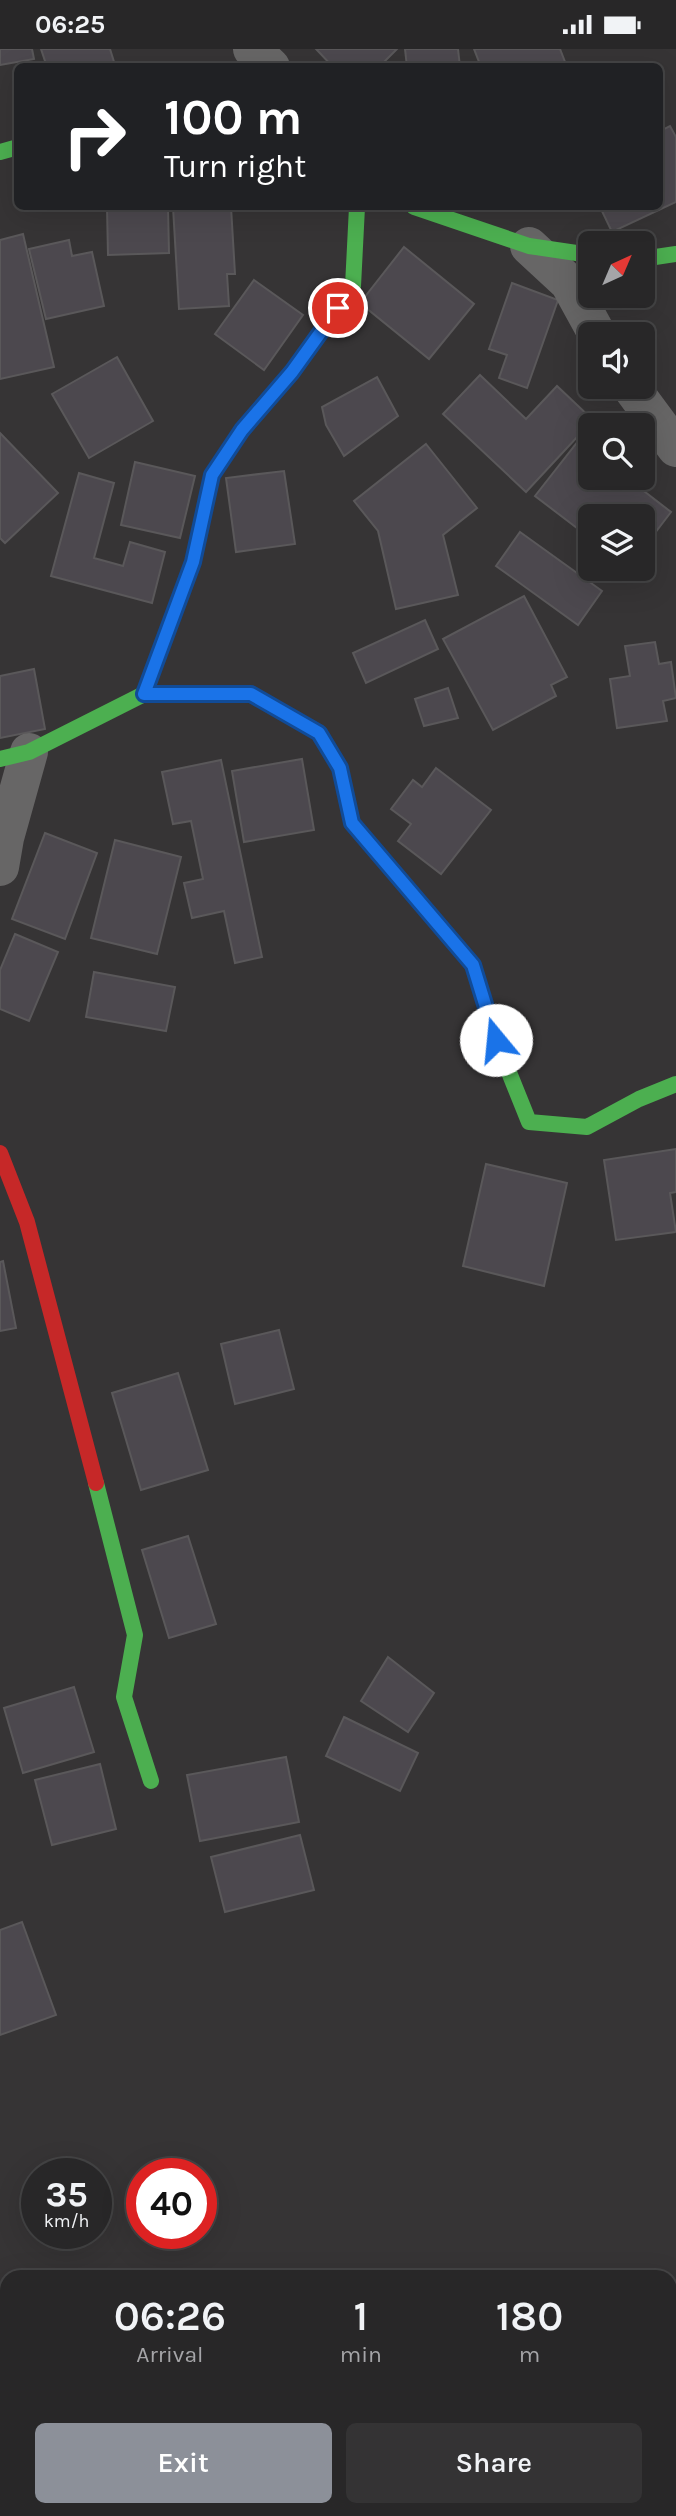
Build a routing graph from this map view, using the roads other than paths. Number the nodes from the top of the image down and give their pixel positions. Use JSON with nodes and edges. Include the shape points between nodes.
{"nodes":[{"id":1,"x":251,"y":49,"type":"edge"},
{"id":2,"x":267,"y":63,"type":"edge"},
{"id":3,"x":357,"y":210,"type":"edge"},
{"id":4,"x":423,"y":210,"type":"edge"},
{"id":5,"x":529,"y":246,"type":"junction"},
{"id":6,"x":578,"y":253,"type":"edge"},
{"id":7,"x":676,"y":254,"type":"edge"},
{"id":8,"x":655,"y":257,"type":"edge"},
{"id":9,"x":590,"y":322,"type":"edge"},
{"id":10,"x":640,"y":399,"type":"edge"},
{"id":11,"x":676,"y":447,"type":"edge"},
{"id":12,"x":144,"y":694,"type":"junction"},
{"id":13,"x":15,"y":756,"type":"edge"},
{"id":14,"x":0,"y":867,"type":"edge"},
{"id":15,"x":676,"y":1084,"type":"edge"},
{"id":16,"x":0,"y":1153,"type":"edge"},
{"id":17,"x":150,"y":1781,"type":"dead end"}],
"edges":[{"from":1,"to":2,"type":"street"},
{"from":3,"to":12,"type":"street","via":[[353,286],[212,475],[193,562]]},
{"from":4,"to":5,"type":"street"},
{"from":5,"to":6,"type":"street"},
{"from":5,"to":9,"type":"street","via":[[569,283]]},
{"from":7,"to":8,"type":"street"},
{"from":10,"to":11,"type":"street"},
{"from":12,"to":13,"type":"street"},
{"from":12,"to":15,"type":"street","via":[[251,694],[319,733],[340,768],[352,823],[473,965],[496,1040],[529,1122],[587,1128]]},
{"from":13,"to":14,"type":"street"},
{"from":16,"to":17,"type":"street","via":[[44,1282],[135,1635],[124,1697]]}]}
